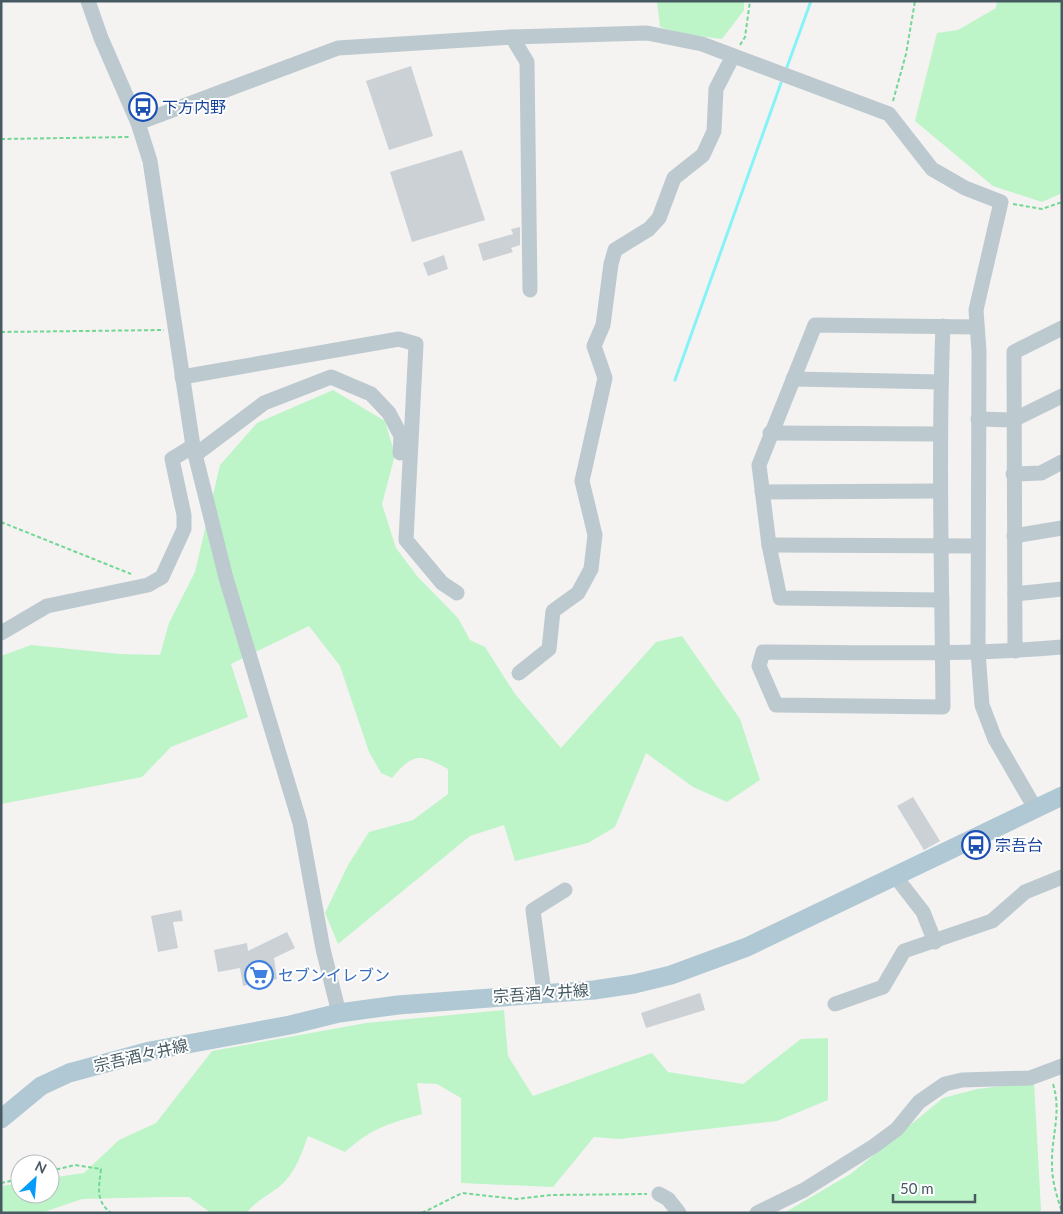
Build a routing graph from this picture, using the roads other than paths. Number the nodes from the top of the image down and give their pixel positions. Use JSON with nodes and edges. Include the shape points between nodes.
{"nodes":[{"id":1,"x":88,"y":1,"type":"edge"},
{"id":2,"x":512,"y":37,"type":"junction"},
{"id":3,"x":733,"y":56,"type":"junction"},
{"id":4,"x":140,"y":130,"type":"junction"},
{"id":5,"x":530,"y":290,"type":"dead end"},
{"id":6,"x":943,"y":326,"type":"junction"},
{"id":7,"x":977,"y":327,"type":"junction"},
{"id":8,"x":1062,"y":328,"type":"edge"},
{"id":9,"x":182,"y":377,"type":"junction"},
{"id":10,"x":793,"y":378,"type":"junction"},
{"id":11,"x":941,"y":382,"type":"junction"},
{"id":12,"x":1062,"y":396,"type":"edge"},
{"id":13,"x":978,"y":419,"type":"junction"},
{"id":14,"x":1013,"y":420,"type":"junction"},
{"id":15,"x":770,"y":433,"type":"junction"},
{"id":16,"x":939,"y":434,"type":"junction"},
{"id":17,"x":194,"y":450,"type":"junction"},
{"id":18,"x":400,"y":453,"type":"dead end"},
{"id":19,"x":1062,"y":462,"type":"edge"},
{"id":20,"x":1013,"y":474,"type":"junction"},
{"id":21,"x":940,"y":491,"type":"junction"},
{"id":22,"x":762,"y":492,"type":"junction"},
{"id":23,"x":1062,"y":528,"type":"edge"},
{"id":24,"x":1014,"y":536,"type":"junction"},
{"id":25,"x":769,"y":545,"type":"junction"},
{"id":26,"x":941,"y":545,"type":"junction"},
{"id":27,"x":978,"y":546,"type":"junction"},
{"id":28,"x":1062,"y":589,"type":"edge"},
{"id":29,"x":457,"y":593,"type":"dead end"},
{"id":30,"x":1014,"y":594,"type":"junction"},
{"id":31,"x":942,"y":600,"type":"junction"},
{"id":32,"x":1,"y":634,"type":"edge"},
{"id":33,"x":1062,"y":647,"type":"edge"},
{"id":34,"x":1015,"y":651,"type":"junction"},
{"id":35,"x":943,"y":652,"type":"junction"},
{"id":36,"x":978,"y":652,"type":"junction"},
{"id":37,"x":519,"y":673,"type":"dead end"},
{"id":38,"x":1062,"y":796,"type":"edge"},
{"id":39,"x":1035,"y":808,"type":"junction"},
{"id":40,"x":895,"y":876,"type":"junction"},
{"id":41,"x":1062,"y":877,"type":"edge"},
{"id":42,"x":565,"y":890,"type":"dead end"},
{"id":43,"x":935,"y":942,"type":"junction"},
{"id":44,"x":544,"y":993,"type":"junction"},
{"id":45,"x":835,"y":1004,"type":"dead end"},
{"id":46,"x":339,"y":1013,"type":"junction"},
{"id":47,"x":1056,"y":1070,"type":"edge"},
{"id":48,"x":1,"y":1119,"type":"edge"},
{"id":49,"x":659,"y":1194,"type":"road end"},
{"id":50,"x":679,"y":1213,"type":"edge"},
{"id":51,"x":757,"y":1213,"type":"edge"}],
"edges":[{"from":1,"to":4,"type":"street"},
{"from":2,"to":3,"type":"street","via":[[647,33],[702,44]]},
{"from":2,"to":4,"type":"street","via":[[338,48]]},
{"from":2,"to":5,"type":"street","via":[[527,62]]},
{"from":3,"to":7,"type":"street","via":[[889,114],[932,169],[965,188],[1001,202],[976,310]]},
{"from":3,"to":37,"type":"street","via":[[716,89],[714,131],[703,155],[674,178],[659,218],[649,229],[615,250],[603,325],[594,346],[605,378],[582,481],[595,535],[591,569],[578,593],[553,611],[548,649]]},
{"from":4,"to":9,"type":"street","via":[[150,161]]},
{"from":6,"to":7,"type":"street"},
{"from":6,"to":10,"type":"street","via":[[814,325]]},
{"from":6,"to":11,"type":"street"},
{"from":7,"to":13,"type":"street"},
{"from":8,"to":14,"type":"street","via":[[1014,352]]},
{"from":9,"to":17,"type":"street"},
{"from":9,"to":29,"type":"street","via":[[400,339],[416,344],[406,540],[442,583]]},
{"from":10,"to":11,"type":"street"},
{"from":10,"to":15,"type":"street"},
{"from":11,"to":16,"type":"street"},
{"from":12,"to":14,"type":"street"},
{"from":13,"to":14,"type":"street"},
{"from":13,"to":27,"type":"street"},
{"from":14,"to":20,"type":"street"},
{"from":15,"to":16,"type":"street"},
{"from":15,"to":22,"type":"street","via":[[759,465]]},
{"from":16,"to":21,"type":"street"},
{"from":17,"to":18,"type":"street","via":[[264,402],[331,377],[371,394],[389,413],[401,436]]},
{"from":17,"to":32,"type":"street","via":[[172,460],[184,528],[162,577],[118,592],[47,606]]},
{"from":17,"to":46,"type":"street","via":[[226,578],[300,823],[323,949]]},
{"from":19,"to":20,"type":"street","via":[[1041,473]]},
{"from":20,"to":24,"type":"street"},
{"from":21,"to":22,"type":"street"},
{"from":21,"to":26,"type":"street"},
{"from":22,"to":25,"type":"street"},
{"from":23,"to":24,"type":"street"},
{"from":24,"to":30,"type":"street"},
{"from":25,"to":26,"type":"street"},
{"from":25,"to":31,"type":"street","via":[[780,598]]},
{"from":26,"to":27,"type":"street"},
{"from":26,"to":31,"type":"street"},
{"from":27,"to":36,"type":"street"},
{"from":28,"to":30,"type":"street"},
{"from":30,"to":34,"type":"street"},
{"from":31,"to":35,"type":"street"},
{"from":33,"to":34,"type":"street"},
{"from":34,"to":36,"type":"street"},
{"from":35,"to":35,"type":"street","via":[[943,707],[776,705],[759,666],[763,652]]},
{"from":35,"to":36,"type":"street"},
{"from":36,"to":39,"type":"street","via":[[982,705],[995,739]]},
{"from":38,"to":39,"type":"main road","name":"宗吾酒々井線"},
{"from":39,"to":40,"type":"main road","name":"宗吾酒々井線"},
{"from":40,"to":43,"type":"street","via":[[923,912]]},
{"from":40,"to":44,"type":"main road","name":"宗吾酒々井線","via":[[710,962],[634,984]]},
{"from":41,"to":43,"type":"street","via":[[1025,892],[992,921]]},
{"from":42,"to":44,"type":"street","via":[[533,910]]},
{"from":43,"to":45,"type":"street","via":[[904,951],[883,987]]},
{"from":44,"to":46,"type":"main road","name":"宗吾酒々井線"},
{"from":46,"to":48,"type":"main road","name":"宗吾酒々井線","via":[[104,1062],[41,1086]]},
{"from":47,"to":51,"type":"street","via":[[1030,1078],[962,1080],[945,1084],[919,1102],[897,1129],[874,1146],[804,1190]]},
{"from":49,"to":50,"type":"street","via":[[668,1199]]}]}
